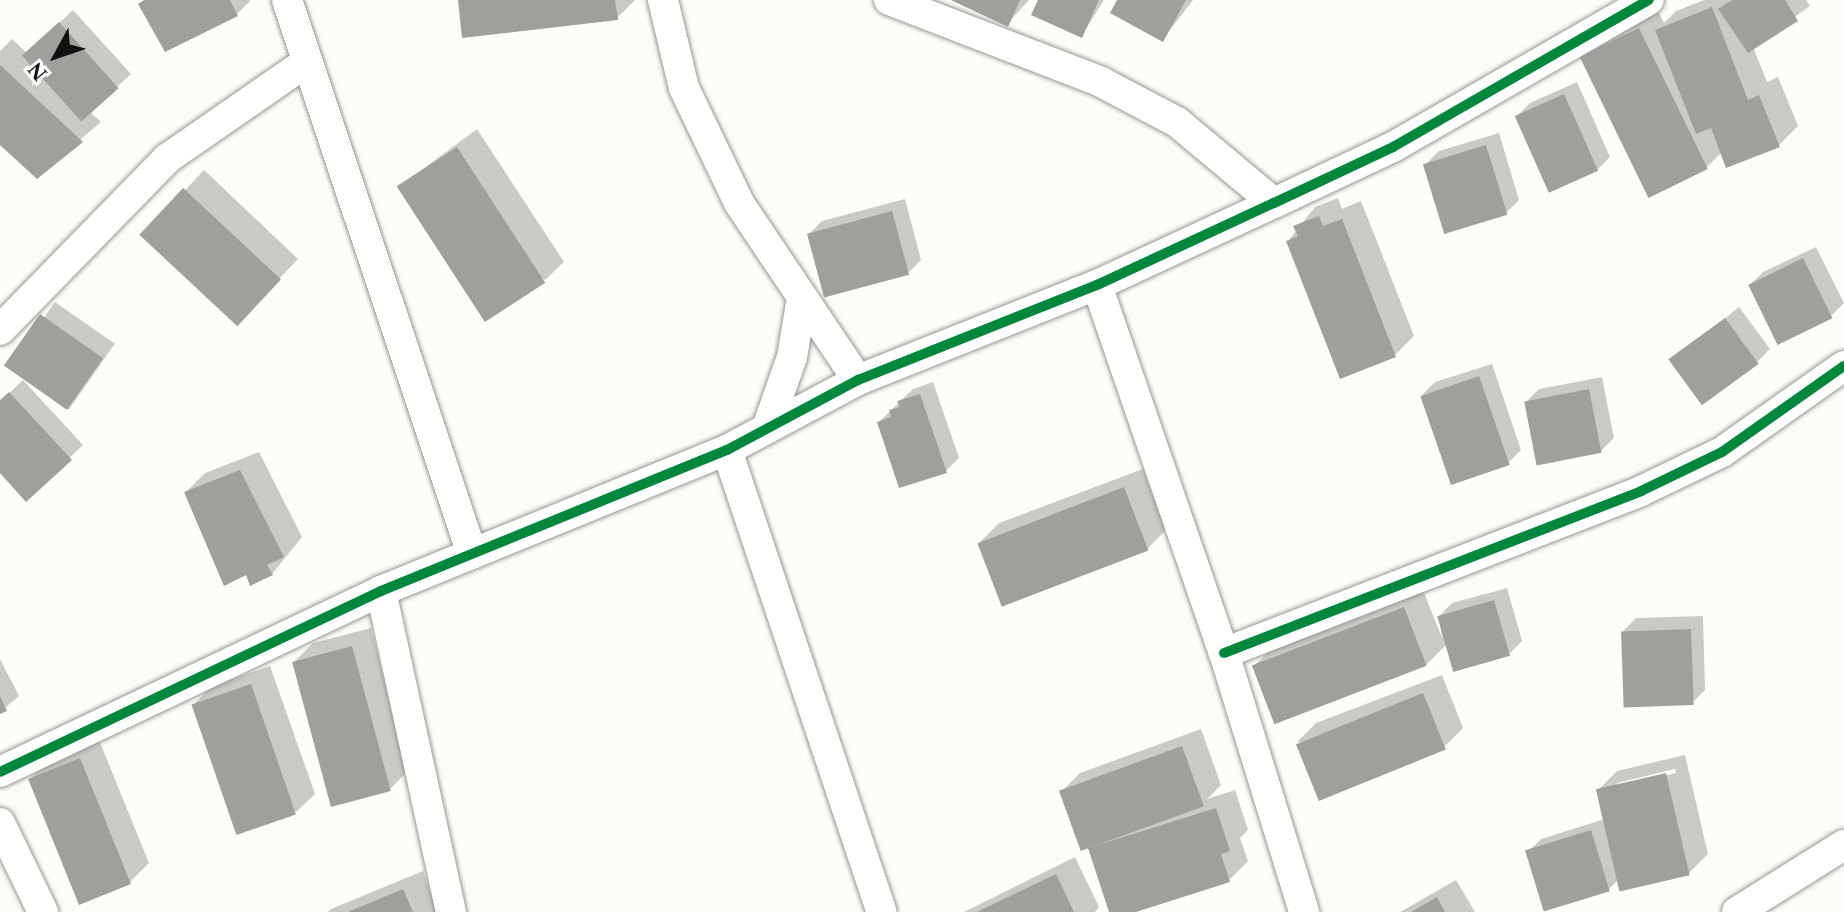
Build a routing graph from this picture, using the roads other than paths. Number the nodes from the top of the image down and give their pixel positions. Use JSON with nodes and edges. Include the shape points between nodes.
{"nodes":[{"id":1,"x":287,"y":0,"type":"edge"},
{"id":2,"x":663,"y":0,"type":"edge"},
{"id":3,"x":889,"y":0,"type":"edge"},
{"id":4,"x":1649,"y":0,"type":"edge"},
{"id":5,"x":304,"y":64,"type":"junction"},
{"id":6,"x":1274,"y":203,"type":"junction"},
{"id":7,"x":1097,"y":285,"type":"junction"},
{"id":8,"x":802,"y":298,"type":"junction"},
{"id":9,"x":0,"y":330,"type":"edge"},
{"id":10,"x":1844,"y":366,"type":"edge"},
{"id":11,"x":858,"y":380,"type":"junction"},
{"id":12,"x":767,"y":428,"type":"junction"},
{"id":13,"x":727,"y":450,"type":"junction"},
{"id":14,"x":472,"y":554,"type":"junction"},
{"id":15,"x":381,"y":591,"type":"junction"},
{"id":16,"x":1224,"y":653,"type":"junction"},
{"id":17,"x":0,"y":772,"type":"edge"},
{"id":18,"x":0,"y":823,"type":"edge"},
{"id":19,"x":1844,"y":845,"type":"edge"},
{"id":20,"x":43,"y":912,"type":"edge"},
{"id":21,"x":451,"y":912,"type":"edge"},
{"id":22,"x":882,"y":912,"type":"edge"},
{"id":23,"x":1304,"y":912,"type":"edge"},
{"id":24,"x":1737,"y":912,"type":"edge"}],
"edges":[{"from":1,"to":5,"type":"street"},
{"from":2,"to":8,"type":"street","via":[[684,88],[739,203]]},
{"from":3,"to":6,"type":"street","via":[[1101,82],[1177,122]]},
{"from":4,"to":6,"type":"street","via":[[1393,147]]},
{"from":5,"to":9,"type":"street","via":[[168,158]]},
{"from":5,"to":14,"type":"street"},
{"from":6,"to":7,"type":"street"},
{"from":7,"to":11,"type":"street"},
{"from":7,"to":16,"type":"street"},
{"from":8,"to":11,"type":"street"},
{"from":8,"to":12,"type":"street","via":[[792,357]]},
{"from":10,"to":16,"type":"street","via":[[1722,452],[1641,491]]},
{"from":11,"to":12,"type":"street"},
{"from":12,"to":13,"type":"street"},
{"from":13,"to":14,"type":"street"},
{"from":13,"to":22,"type":"street"},
{"from":14,"to":15,"type":"street"},
{"from":15,"to":17,"type":"street"},
{"from":15,"to":21,"type":"street"},
{"from":16,"to":23,"type":"street"},
{"from":18,"to":20,"type":"street"},
{"from":19,"to":24,"type":"street"}]}
